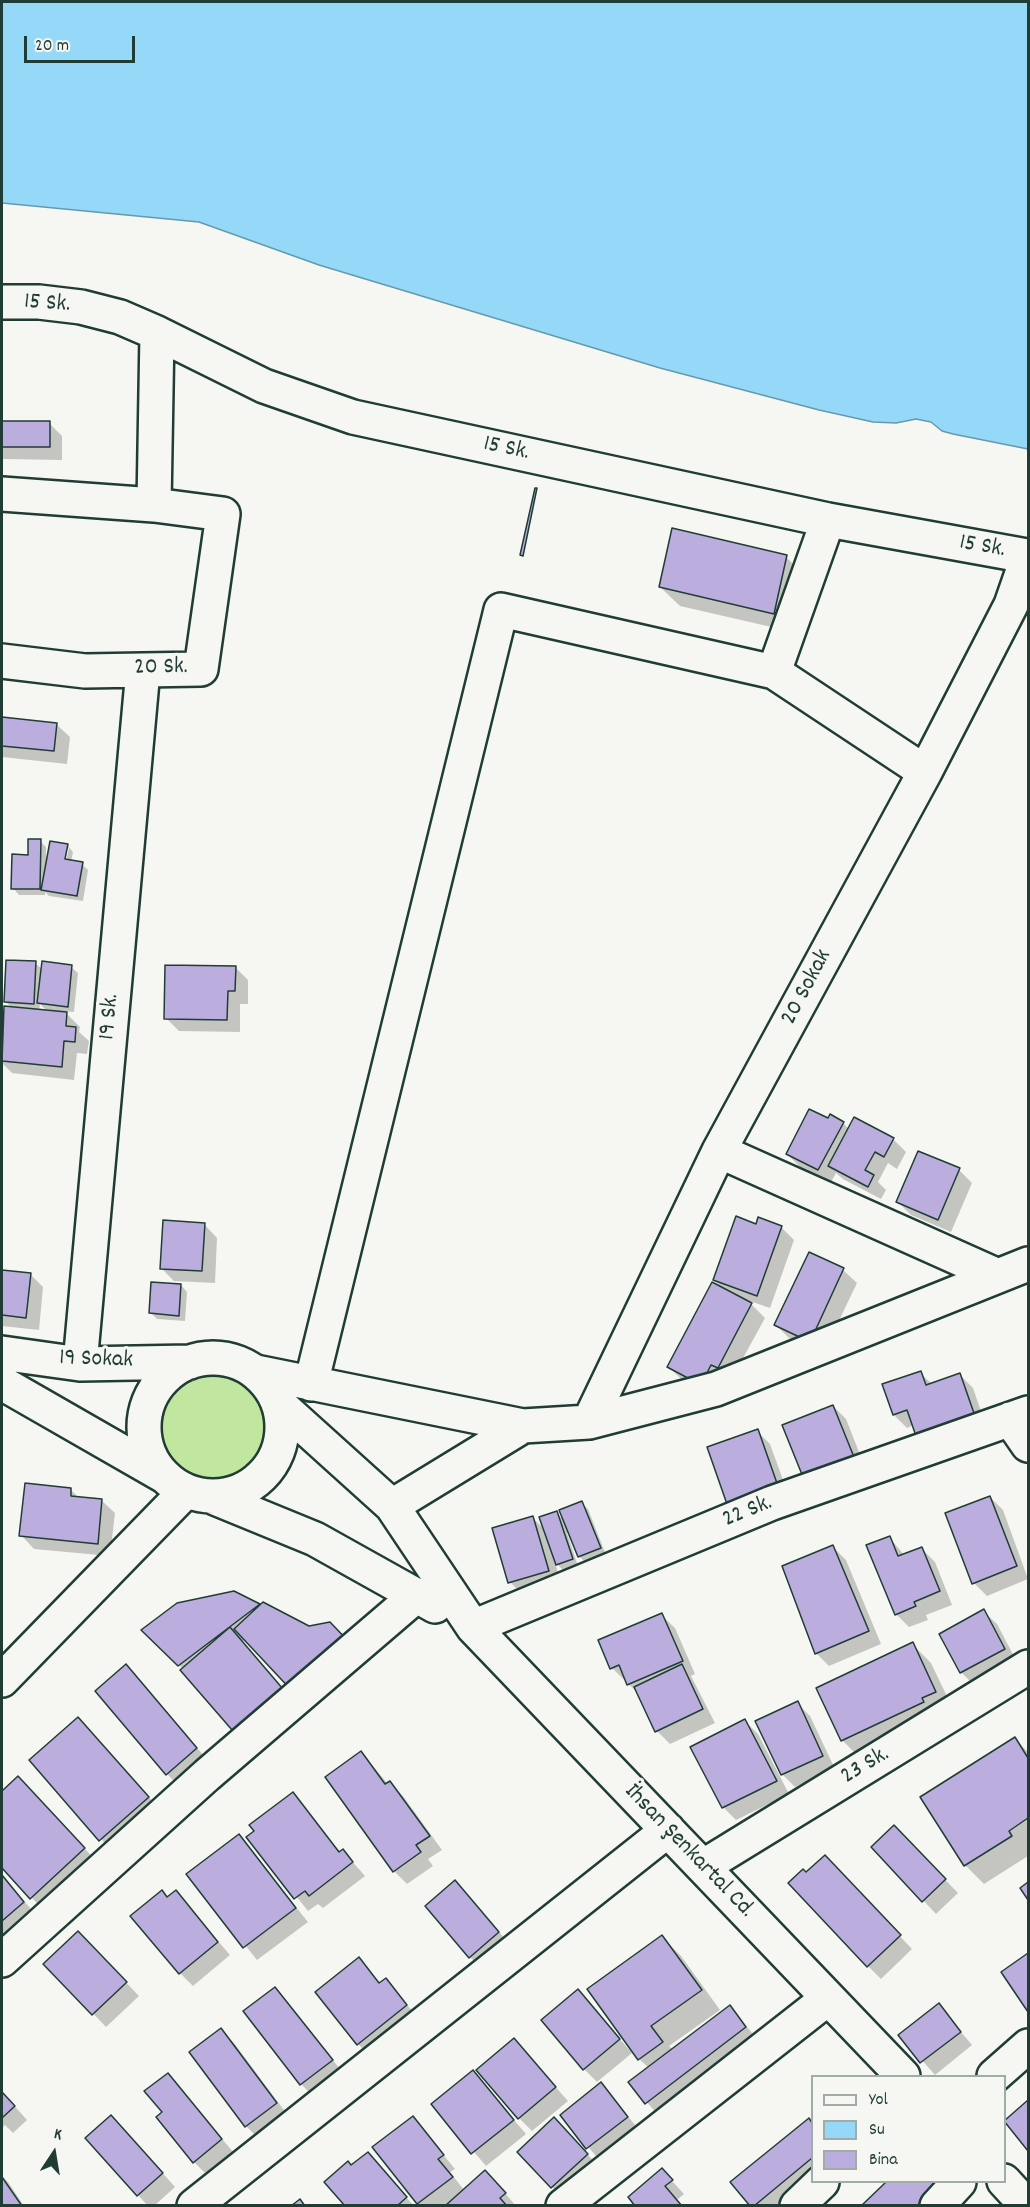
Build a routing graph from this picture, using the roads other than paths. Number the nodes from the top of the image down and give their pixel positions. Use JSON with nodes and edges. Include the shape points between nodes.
{"nodes":[{"id":1,"x":2,"y":303,"type":"edge"},
{"id":2,"x":158,"y":333,"type":"junction"},
{"id":3,"x":2,"y":494,"type":"edge"},
{"id":4,"x":154,"y":506,"type":"junction"},
{"id":5,"x":828,"y":520,"type":"junction"},
{"id":6,"x":1028,"y":556,"type":"edge"},
{"id":7,"x":2,"y":661,"type":"edge"},
{"id":8,"x":143,"y":670,"type":"junction"},
{"id":9,"x":774,"y":672,"type":"junction"},
{"id":10,"x":925,"y":772,"type":"junction"},
{"id":11,"x":719,"y":1151,"type":"junction"},
{"id":12,"x":1029,"y":1264,"type":"edge"},
{"id":13,"x":996,"y":1275,"type":"junction"},
{"id":14,"x":2,"y":1353,"type":"edge"},
{"id":15,"x":190,"y":1362,"type":"junction"},
{"id":16,"x":80,"y":1364,"type":"junction"},
{"id":17,"x":256,"y":1372,"type":"junction"},
{"id":18,"x":2,"y":1383,"type":"edge"},
{"id":19,"x":312,"y":1384,"type":"junction"},
{"id":20,"x":279,"y":1404,"type":"junction"},
{"id":21,"x":1019,"y":1416,"type":"edge"},
{"id":22,"x":589,"y":1422,"type":"junction"},
{"id":23,"x":523,"y":1426,"type":"junction"},
{"id":24,"x":1029,"y":1445,"type":"edge"},
{"id":25,"x":188,"y":1488,"type":"junction"},
{"id":26,"x":392,"y":1506,"type":"junction"},
{"id":27,"x":417,"y":1595,"type":"junction"},
{"id":28,"x":473,"y":1627,"type":"junction"},
{"id":29,"x":1029,"y":1667,"type":"edge"},
{"id":30,"x":2,"y":1680,"type":"edge"},
{"id":31,"x":668,"y":1830,"type":"junction"},
{"id":32,"x":704,"y":1866,"type":"junction"},
{"id":33,"x":2,"y":1960,"type":"edge"},
{"id":34,"x":827,"y":1999,"type":"junction"},
{"id":35,"x":1029,"y":2046,"type":"edge"},
{"id":36,"x":902,"y":2075,"type":"edge"},
{"id":37,"x":995,"y":2075,"type":"edge"},
{"id":38,"x":1006,"y":2182,"type":"edge"},
{"id":39,"x":820,"y":2183,"type":"edge"},
{"id":40,"x":957,"y":2183,"type":"edge"},
{"id":41,"x":194,"y":2205,"type":"edge"},
{"id":42,"x":563,"y":2205,"type":"edge"},
{"id":43,"x":797,"y":2205,"type":"edge"},
{"id":44,"x":937,"y":2205,"type":"edge"},
{"id":45,"x":1027,"y":2205,"type":"edge"}],
"edges":[{"from":1,"to":2,"type":"street","name":"15 Sk.","via":[[81,307],[120,317]]},
{"from":2,"to":4,"type":"street"},
{"from":2,"to":5,"type":"street","name":"15 Sk.","via":[[264,386],[332,411]]},
{"from":3,"to":4,"type":"street"},
{"from":4,"to":8,"type":"street","name":"20 Sk.","via":[[223,514],[201,669]]},
{"from":5,"to":6,"type":"street","name":"15 Sk."},
{"from":5,"to":9,"type":"street"},
{"from":6,"to":10,"type":"street","name":"20 Sokak","via":[[1011,605]]},
{"from":7,"to":8,"type":"street","name":"20 Sk.","via":[[85,670]]},
{"from":8,"to":16,"type":"street","name":"19 Sk."},
{"from":9,"to":10,"type":"street"},
{"from":9,"to":19,"type":"street","via":[[501,610]]},
{"from":10,"to":11,"type":"street","name":"20 Sokak"},
{"from":11,"to":13,"type":"street"},
{"from":11,"to":22,"type":"street","name":"20 Sokak"},
{"from":12,"to":13,"type":"street"},
{"from":13,"to":22,"type":"street","via":[[716,1389]]},
{"from":14,"to":16,"type":"street","name":"19 Sokak"},
{"from":15,"to":16,"type":"street","name":"19 Sokak"},
{"from":15,"to":17,"type":"street","via":[[213,1358],[236,1361]]},
{"from":15,"to":25,"type":"street","via":[[170,1372],[154,1390],[145,1412],[144,1436],[151,1458]]},
{"from":17,"to":19,"type":"street"},
{"from":17,"to":20,"type":"street"},
{"from":18,"to":25,"type":"street"},
{"from":19,"to":23,"type":"street"},
{"from":20,"to":25,"type":"street","via":[[280,1447],[270,1467],[254,1483],[234,1493]]},
{"from":20,"to":26,"type":"street"},
{"from":21,"to":24,"type":"street"},
{"from":21,"to":28,"type":"street","name":"22 Sk.","via":[[772,1503]]},
{"from":22,"to":23,"type":"street"},
{"from":23,"to":26,"type":"street"},
{"from":25,"to":27,"type":"street","via":[[315,1539]]},
{"from":25,"to":30,"type":"street"},
{"from":26,"to":28,"type":"street"},
{"from":27,"to":28,"type":"street"},
{"from":27,"to":33,"type":"street","via":[[207,1775]]},
{"from":28,"to":31,"type":"street","name":"İhsan Şenkartal Cd."},
{"from":29,"to":32,"type":"street","name":"23 Sk."},
{"from":31,"to":32,"type":"street","name":"İhsan Şenkartal Cd."},
{"from":31,"to":41,"type":"street"},
{"from":32,"to":34,"type":"street","name":"İhsan Şenkartal Cd."},
{"from":34,"to":36,"type":"street","name":"İhsan Şenkartal Cd."},
{"from":34,"to":42,"type":"street"},
{"from":35,"to":37,"type":"street"},
{"from":38,"to":45,"type":"street"},
{"from":39,"to":43,"type":"street"},
{"from":40,"to":44,"type":"street"}]}
